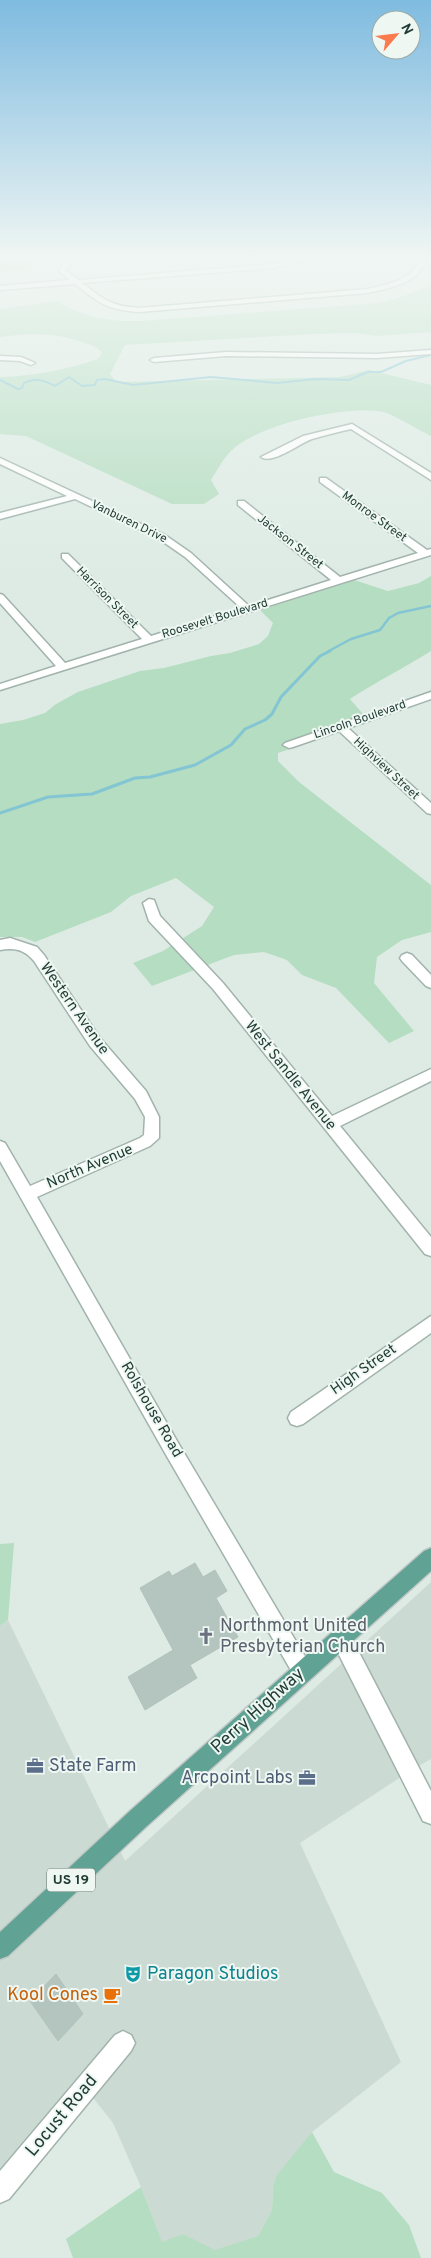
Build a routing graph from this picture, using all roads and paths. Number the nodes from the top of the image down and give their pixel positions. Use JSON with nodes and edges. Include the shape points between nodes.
{"nodes":[{"id":1,"x":25,"y":360,"type":"edge"},
{"id":2,"x":30,"y":362,"type":"dead end"},
{"id":3,"x":265,"y":457,"type":"dead end"},
{"id":4,"x":0,"y":461,"type":"edge"},
{"id":5,"x":431,"y":477,"type":"edge"},
{"id":6,"x":323,"y":480,"type":"dead end"},
{"id":7,"x":77,"y":496,"type":"junction"},
{"id":8,"x":241,"y":503,"type":"dead end"},
{"id":9,"x":0,"y":516,"type":"edge"},
{"id":10,"x":428,"y":553,"type":"edge"},
{"id":11,"x":65,"y":556,"type":"dead end"},
{"id":12,"x":338,"y":581,"type":"junction"},
{"id":13,"x":0,"y":597,"type":"edge"},
{"id":14,"x":247,"y":609,"type":"junction"},
{"id":15,"x":149,"y":640,"type":"junction"},
{"id":16,"x":63,"y":667,"type":"junction"},
{"id":17,"x":0,"y":687,"type":"edge"},
{"id":18,"x":431,"y":695,"type":"edge"},
{"id":19,"x":341,"y":727,"type":"junction"},
{"id":20,"x":289,"y":745,"type":"dead end"},
{"id":21,"x":431,"y":810,"type":"edge"},
{"id":22,"x":149,"y":903,"type":"dead end"},
{"id":23,"x":5,"y":944,"type":"edge"},
{"id":24,"x":407,"y":958,"type":"dead end"},
{"id":25,"x":431,"y":983,"type":"edge"},
{"id":26,"x":431,"y":1075,"type":"edge"},
{"id":27,"x":329,"y":1124,"type":"junction"},
{"id":28,"x":151,"y":1138,"type":"joint"},
{"id":29,"x":0,"y":1147,"type":"edge"},
{"id":30,"x":27,"y":1194,"type":"junction"},
{"id":31,"x":431,"y":1249,"type":"edge"},
{"id":32,"x":431,"y":1323,"type":"edge"},
{"id":33,"x":297,"y":1418,"type":"dead end"},
{"id":34,"x":431,"y":1558,"type":"edge"},
{"id":35,"x":341,"y":1638,"type":"junction"},
{"id":36,"x":303,"y":1672,"type":"junction"},
{"id":37,"x":431,"y":1813,"type":"edge"},
{"id":38,"x":0,"y":1948,"type":"edge"},
{"id":39,"x":123,"y":2043,"type":"dead end"},
{"id":40,"x":0,"y":2190,"type":"edge"}],
"edges":[{"from":1,"to":2,"type":"street"},
{"from":3,"to":5,"type":"street","via":[[306,438],[352,426]]},
{"from":4,"to":7,"type":"street","name":"Vanburen Drive"},
{"from":6,"to":10,"type":"street","name":"Monroe Street"},
{"from":7,"to":9,"type":"street"},
{"from":7,"to":14,"type":"street","name":"Vanburen Drive","via":[[171,542]]},
{"from":8,"to":12,"type":"street","name":"Jackson Street"},
{"from":10,"to":12,"type":"street","name":"Roosevelt Boulevard"},
{"from":11,"to":15,"type":"street","name":"Harrison Street"},
{"from":12,"to":14,"type":"street","name":"Roosevelt Boulevard"},
{"from":13,"to":16,"type":"street"},
{"from":14,"to":15,"type":"street","name":"Roosevelt Boulevard"},
{"from":15,"to":16,"type":"street","name":"Roosevelt Boulevard"},
{"from":16,"to":17,"type":"street","name":"Roosevelt Boulevard"},
{"from":18,"to":19,"type":"street","name":"Lincoln Boulevard"},
{"from":19,"to":20,"type":"street","name":"Lincoln Boulevard"},
{"from":19,"to":21,"type":"street","name":"Highview Street"},
{"from":22,"to":27,"type":"street","name":"West Sandle Avenue","via":[[154,918],[218,986]]},
{"from":23,"to":28,"type":"street","name":"Western Avenue","via":[[32,950],[95,1042],[135,1086],[152,1116]]},
{"from":24,"to":25,"type":"street"},
{"from":26,"to":27,"type":"street"},
{"from":27,"to":31,"type":"street","name":"West Sandle Avenue"},
{"from":28,"to":30,"type":"street","name":"North Avenue"},
{"from":29,"to":30,"type":"street","name":"Rolshouse Road"},
{"from":30,"to":36,"type":"street","name":"Rolshouse Road"},
{"from":32,"to":33,"type":"street","name":"High Street"},
{"from":34,"to":35,"type":"main road","name":"Perry Highway","number":"US 19"},
{"from":35,"to":36,"type":"main road","name":"Perry Highway","number":"US 19"},
{"from":35,"to":37,"type":"street"},
{"from":36,"to":38,"type":"main road","name":"Perry Highway","number":"US 19","via":[[116,1838]]},
{"from":39,"to":40,"type":"street","name":"Locust Road"}]}
